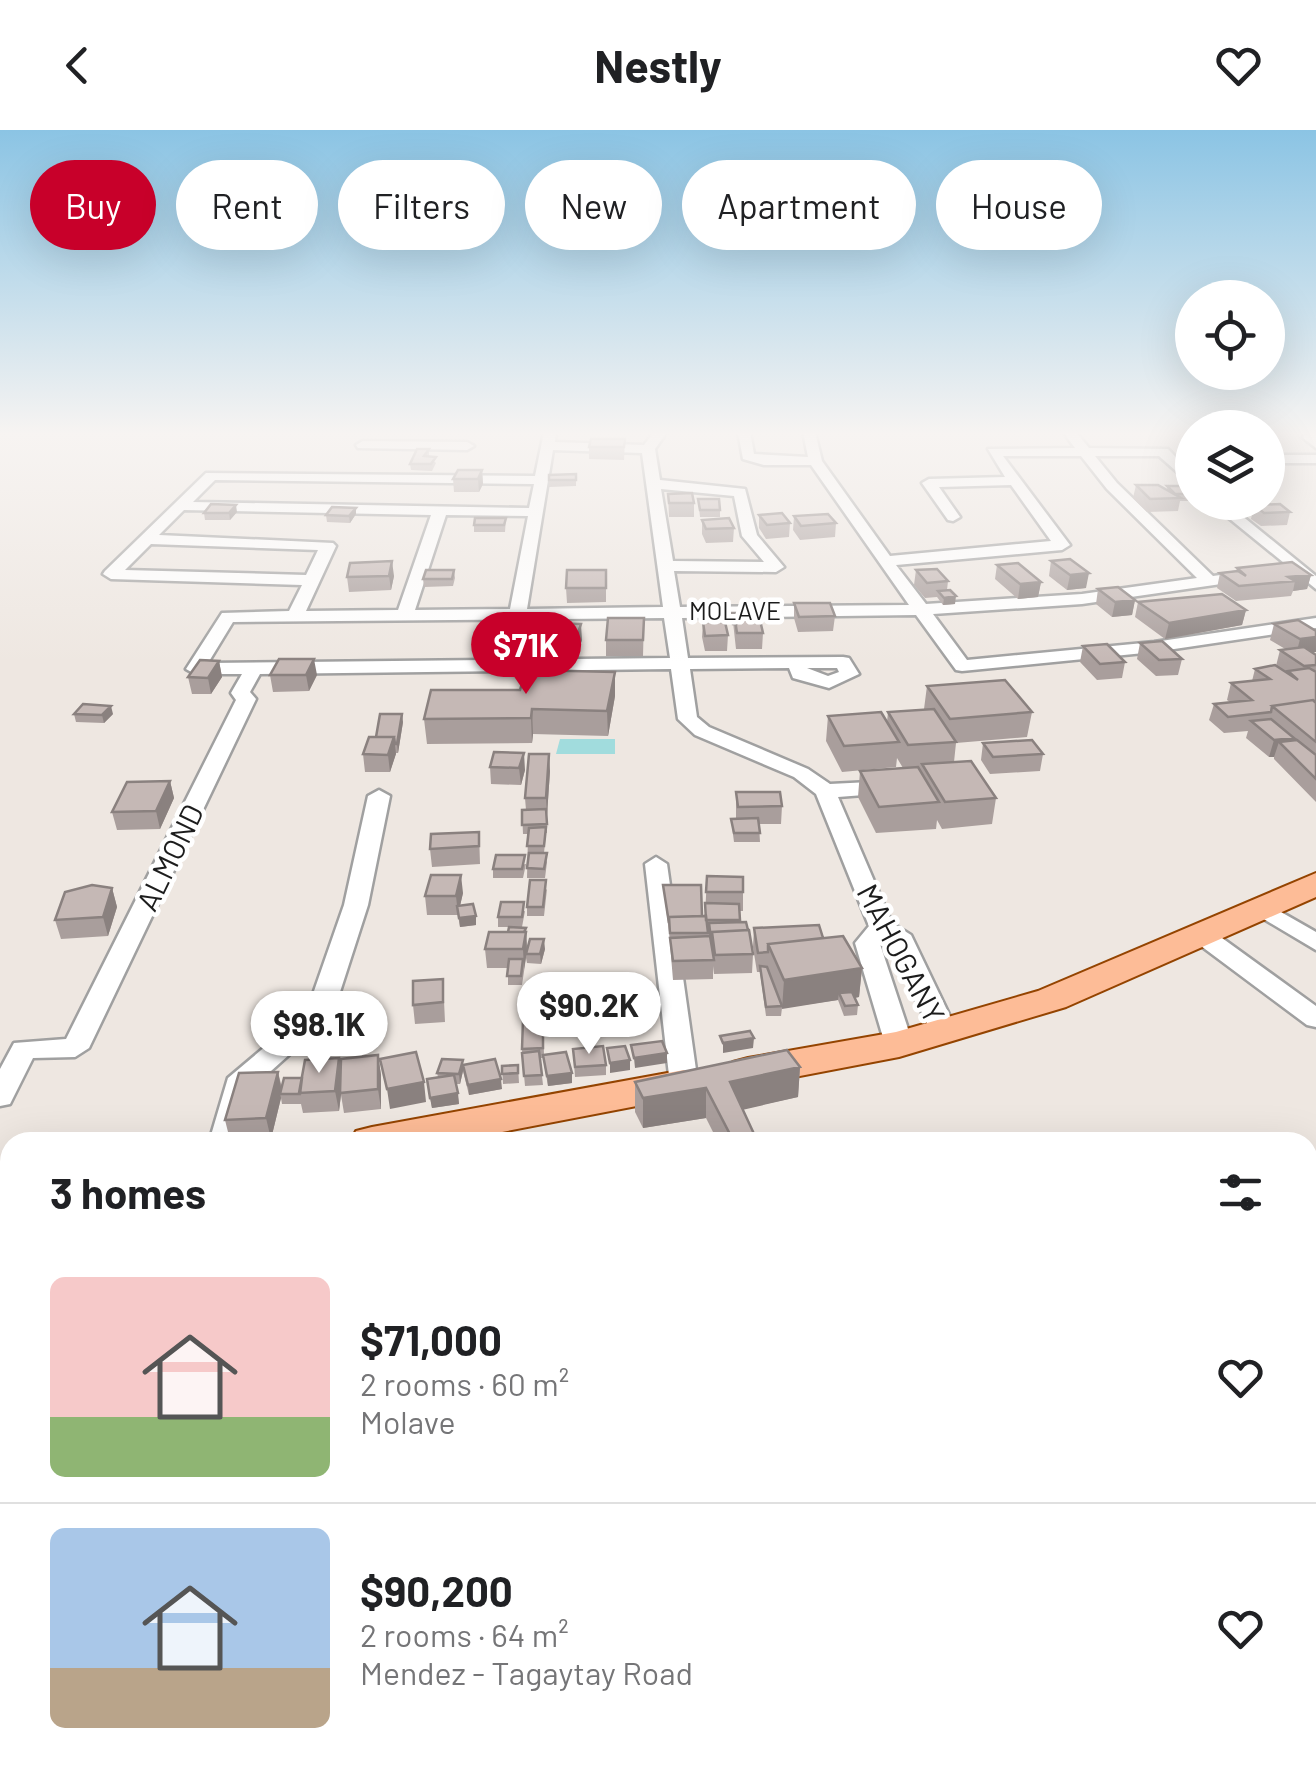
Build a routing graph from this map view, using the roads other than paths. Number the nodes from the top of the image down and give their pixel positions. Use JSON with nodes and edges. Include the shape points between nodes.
{"nodes":[{"id":1,"x":176,"y":509,"type":"edge"},
{"id":2,"x":321,"y":509,"type":"edge"},
{"id":3,"x":533,"y":509,"type":"edge"},
{"id":4,"x":657,"y":509,"type":"edge"},
{"id":5,"x":744,"y":509,"type":"edge"},
{"id":6,"x":847,"y":509,"type":"edge"},
{"id":7,"x":947,"y":509,"type":"edge"},
{"id":8,"x":1035,"y":509,"type":"edge"},
{"id":9,"x":1137,"y":509,"type":"edge"},
{"id":10,"x":440,"y":511,"type":"junction"},
{"id":11,"x":532,"y":512,"type":"junction"},
{"id":12,"x":953,"y":517,"type":"dead end"},
{"id":13,"x":1232,"y":520,"type":"edge"},
{"id":14,"x":146,"y":539,"type":"junction"},
{"id":15,"x":884,"y":561,"type":"junction"},
{"id":16,"x":665,"y":566,"type":"junction"},
{"id":17,"x":1281,"y":573,"type":"junction"},
{"id":18,"x":311,"y":580,"type":"junction"},
{"id":19,"x":1209,"y":581,"type":"junction"},
{"id":20,"x":1316,"y":584,"type":"edge"},
{"id":21,"x":671,"y":610,"type":"junction"},
{"id":22,"x":919,"y":610,"type":"junction"},
{"id":23,"x":518,"y":612,"type":"junction"},
{"id":24,"x":406,"y":614,"type":"junction"},
{"id":25,"x":295,"y":616,"type":"junction"},
{"id":26,"x":1316,"y":623,"type":"edge"},
{"id":27,"x":796,"y":663,"type":"dead end"},
{"id":28,"x":678,"y":666,"type":"junction"},
{"id":29,"x":262,"y":668,"type":"junction"},
{"id":30,"x":922,"y":785,"type":"edge"},
{"id":31,"x":825,"y":791,"type":"junction"},
{"id":32,"x":378,"y":796,"type":"dead end"},
{"id":33,"x":656,"y":864,"type":"dead end"},
{"id":34,"x":1316,"y":884,"type":"edge"},
{"id":35,"x":1260,"y":907,"type":"junction"},
{"id":36,"x":882,"y":928,"type":"junction"},
{"id":37,"x":1202,"y":935,"type":"junction"},
{"id":38,"x":1316,"y":944,"type":"edge"},
{"id":39,"x":924,"y":988,"type":"junction"},
{"id":40,"x":882,"y":991,"type":"junction"},
{"id":41,"x":1316,"y":1018,"type":"edge"},
{"id":42,"x":945,"y":1032,"type":"junction"},
{"id":43,"x":899,"y":1044,"type":"junction"},
{"id":44,"x":684,"y":1084,"type":"junction"},
{"id":45,"x":0,"y":1096,"type":"edge"},
{"id":46,"x":226,"y":1132,"type":"edge"},
{"id":47,"x":426,"y":1132,"type":"edge"}],
"edges":[{"from":1,"to":14,"type":"street"},
{"from":2,"to":10,"type":"street"},
{"from":3,"to":11,"type":"street"},
{"from":4,"to":16,"type":"street"},
{"from":5,"to":16,"type":"street","via":[[750,536],[776,566]]},
{"from":6,"to":15,"type":"street"},
{"from":7,"to":12,"type":"street"},
{"from":8,"to":15,"type":"street","via":[[1062,545]]},
{"from":9,"to":19,"type":"street"},
{"from":10,"to":11,"type":"street"},
{"from":10,"to":24,"type":"street"},
{"from":11,"to":23,"type":"street"},
{"from":13,"to":17,"type":"street"},
{"from":14,"to":18,"type":"street","via":[[328,546]]},
{"from":14,"to":18,"type":"street","via":[[111,574]]},
{"from":15,"to":22,"type":"street"},
{"from":16,"to":21,"type":"street"},
{"from":17,"to":19,"type":"street","name":"MOLAVE"},
{"from":17,"to":20,"type":"street"},
{"from":18,"to":25,"type":"street"},
{"from":19,"to":22,"type":"street","name":"MOLAVE","via":[[1082,600]]},
{"from":21,"to":22,"type":"street","name":"MOLAVE"},
{"from":21,"to":23,"type":"street","name":"MOLAVE"},
{"from":21,"to":28,"type":"street"},
{"from":22,"to":26,"type":"street","via":[[962,666]]},
{"from":23,"to":24,"type":"street","name":"MOLAVE"},
{"from":24,"to":25,"type":"street","name":"MOLAVE"},
{"from":25,"to":29,"type":"street","name":"MOLAVE","via":[[228,617],[195,669]]},
{"from":27,"to":28,"type":"street"},
{"from":28,"to":29,"type":"street"},
{"from":28,"to":31,"type":"street","via":[[688,719],[702,732],[801,773]]},
{"from":29,"to":45,"type":"street","name":"ALMOND","via":[[256,694],[246,699],[75,1048],[24,1049]]},
{"from":30,"to":31,"type":"street"},
{"from":31,"to":36,"type":"street","name":"MAHOGANY"},
{"from":32,"to":46,"type":"street","via":[[356,905],[326,995],[301,1030],[238,1085]]},
{"from":33,"to":44,"type":"street"},
{"from":34,"to":35,"type":"main road"},
{"from":35,"to":37,"type":"main road"},
{"from":35,"to":38,"type":"street"},
{"from":36,"to":39,"type":"street","name":"MAHOGANY","via":[[899,935]]},
{"from":36,"to":40,"type":"street","via":[[867,944]]},
{"from":37,"to":41,"type":"street"},
{"from":37,"to":42,"type":"main road","via":[[1052,999]]},
{"from":39,"to":40,"type":"street"},
{"from":39,"to":42,"type":"street","name":"MAHOGANY"},
{"from":40,"to":43,"type":"street"},
{"from":42,"to":43,"type":"main road"},
{"from":43,"to":44,"type":"main road"},
{"from":44,"to":47,"type":"main road"}]}
